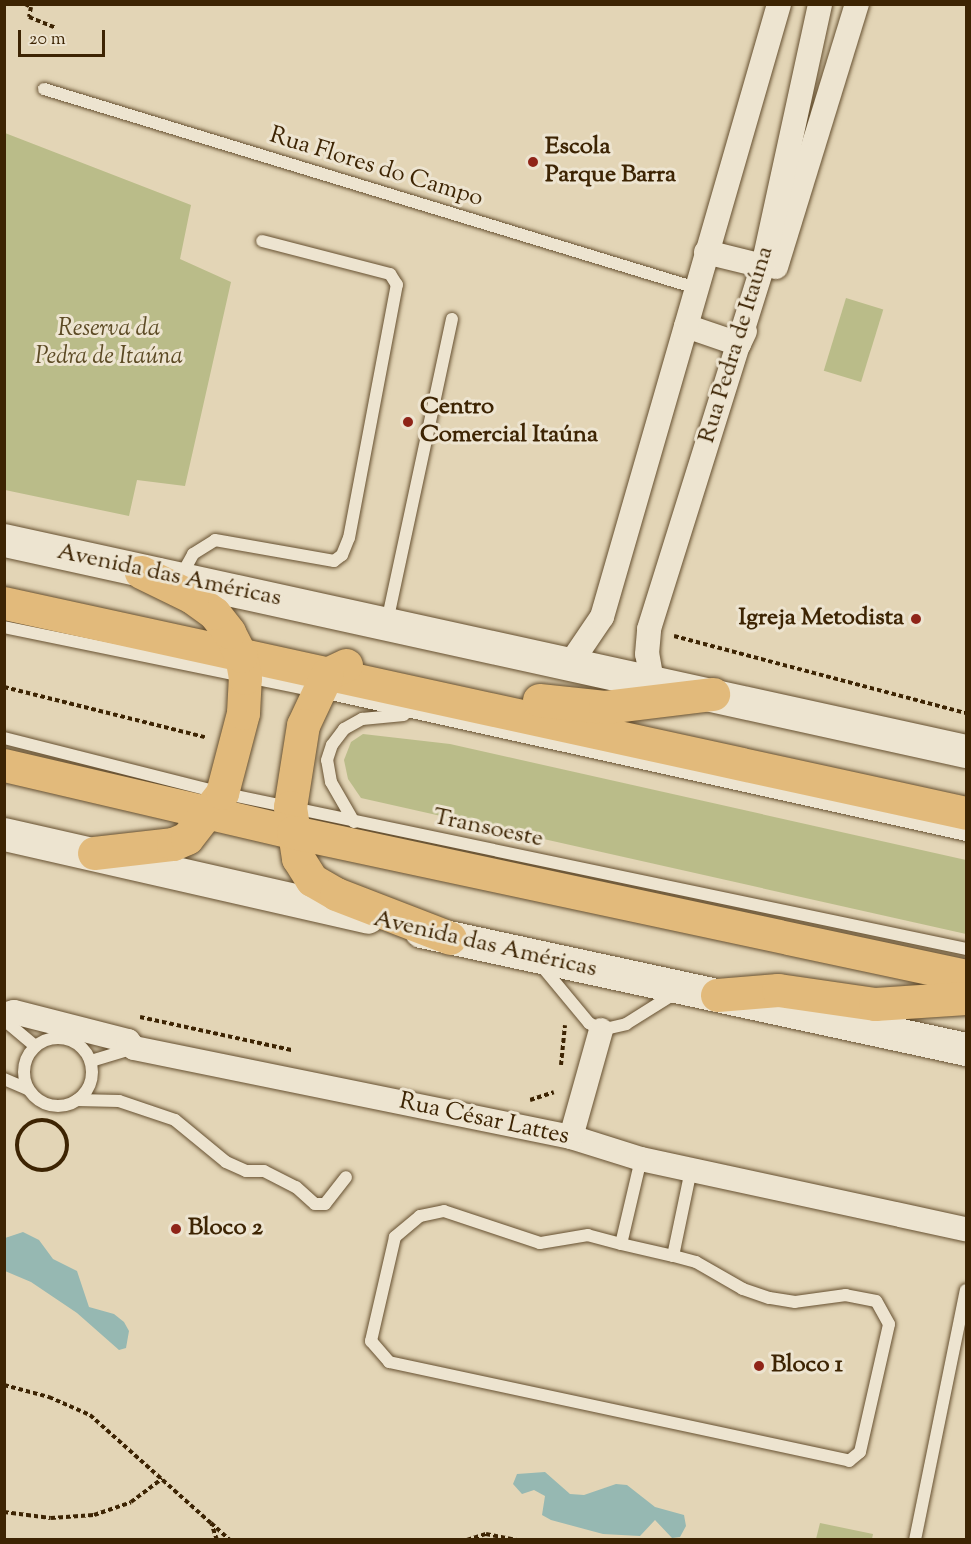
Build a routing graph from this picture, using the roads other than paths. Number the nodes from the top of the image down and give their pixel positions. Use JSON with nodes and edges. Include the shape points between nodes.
{"nodes":[{"id":1,"x":779,"y":4,"type":"edge"},
{"id":2,"x":820,"y":4,"type":"edge"},
{"id":3,"x":857,"y":4,"type":"edge"},
{"id":4,"x":44,"y":89,"type":"dead end"},
{"id":5,"x":262,"y":241,"type":"dead end"},
{"id":6,"x":706,"y":252,"type":"junction"},
{"id":7,"x":763,"y":266,"type":"junction"},
{"id":8,"x":696,"y":288,"type":"junction"},
{"id":9,"x":452,"y":319,"type":"dead end"},
{"id":10,"x":686,"y":326,"type":"junction"},
{"id":11,"x":739,"y":344,"type":"junction"},
{"id":12,"x":4,"y":540,"type":"edge"},
{"id":13,"x":141,"y":572,"type":"junction"},
{"id":14,"x":179,"y":580,"type":"junction"},
{"id":15,"x":4,"y":603,"type":"edge"},
{"id":16,"x":387,"y":623,"type":"junction"},
{"id":17,"x":4,"y":627,"type":"edge"},
{"id":18,"x":570,"y":664,"type":"junction"},
{"id":19,"x":243,"y":667,"type":"junction"},
{"id":20,"x":652,"y":681,"type":"junction"},
{"id":21,"x":322,"y":682,"type":"junction"},
{"id":22,"x":713,"y":694,"type":"junction"},
{"id":23,"x":414,"y":714,"type":"junction"},
{"id":24,"x":4,"y":738,"type":"edge"},
{"id":25,"x":966,"y":751,"type":"edge"},
{"id":26,"x":4,"y":765,"type":"edge"},
{"id":27,"x":216,"y":802,"type":"junction"},
{"id":28,"x":966,"y":813,"type":"edge"},
{"id":29,"x":291,"y":820,"type":"junction"},
{"id":30,"x":354,"y":822,"type":"junction"},
{"id":31,"x":4,"y":834,"type":"edge"},
{"id":32,"x":966,"y":835,"type":"edge"},
{"id":33,"x":94,"y":853,"type":"junction"},
{"id":34,"x":450,"y":938,"type":"junction"},
{"id":35,"x":966,"y":950,"type":"edge"},
{"id":36,"x":535,"y":958,"type":"junction"},
{"id":37,"x":966,"y":976,"type":"edge"},
{"id":38,"x":682,"y":989,"type":"junction"},
{"id":39,"x":717,"y":995,"type":"junction"},
{"id":40,"x":966,"y":998,"type":"edge"},
{"id":41,"x":4,"y":1015,"type":"edge"},
{"id":42,"x":4,"y":1020,"type":"edge"},
{"id":43,"x":601,"y":1030,"type":"junction"},
{"id":44,"x":35,"y":1046,"type":"junction"},
{"id":45,"x":135,"y":1048,"type":"junction"},
{"id":46,"x":966,"y":1049,"type":"edge"},
{"id":47,"x":91,"y":1061,"type":"junction"},
{"id":48,"x":4,"y":1079,"type":"edge"},
{"id":49,"x":28,"y":1089,"type":"junction"},
{"id":50,"x":78,"y":1100,"type":"junction"},
{"id":51,"x":571,"y":1137,"type":"junction"},
{"id":52,"x":641,"y":1159,"type":"junction"},
{"id":53,"x":691,"y":1170,"type":"junction"},
{"id":54,"x":346,"y":1177,"type":"dead end"},
{"id":55,"x":966,"y":1229,"type":"edge"},
{"id":56,"x":621,"y":1244,"type":"junction"},
{"id":57,"x":674,"y":1256,"type":"junction"},
{"id":58,"x":966,"y":1290,"type":"edge"},
{"id":59,"x":915,"y":1539,"type":"edge"}],
"edges":[{"from":1,"to":6,"type":"street"},
{"from":2,"to":7,"type":"street","name":"Rua Pedra de Itaúna"},
{"from":3,"to":11,"type":"street","via":[[779,262]]},
{"from":4,"to":8,"type":"lane","name":"Rua Flores do Campo"},
{"from":5,"to":14,"type":"lane","via":[[390,274],[397,285],[350,538],[342,555],[334,561],[215,540],[193,554]]},
{"from":6,"to":7,"type":"street"},
{"from":6,"to":8,"type":"street"},
{"from":7,"to":11,"type":"street","name":"Rua Pedra de Itaúna"},
{"from":8,"to":10,"type":"street"},
{"from":9,"to":16,"type":"lane"},
{"from":10,"to":11,"type":"street"},
{"from":10,"to":18,"type":"street","via":[[602,617]]},
{"from":11,"to":20,"type":"street","name":"Rua Pedra de Itaúna","via":[[649,629],[647,654]]},
{"from":12,"to":13,"type":"main road","name":"Avenida das Américas"},
{"from":13,"to":14,"type":"main road","name":"Avenida das Américas"},
{"from":13,"to":19,"type":"highway","via":[[192,597],[214,613]]},
{"from":14,"to":16,"type":"main road","name":"Avenida das Américas"},
{"from":15,"to":19,"type":"highway"},
{"from":16,"to":18,"type":"main road","name":"Avenida das Américas"},
{"from":17,"to":19,"type":"lane"},
{"from":18,"to":20,"type":"main road","name":"Avenida das Américas"},
{"from":19,"to":21,"type":"highway"},
{"from":19,"to":27,"type":"highway","via":[[243,713]]},
{"from":20,"to":22,"type":"main road","name":"Avenida das Américas"},
{"from":21,"to":22,"type":"highway","via":[[356,661],[395,666],[568,706],[657,704]]},
{"from":21,"to":23,"type":"lane"},
{"from":21,"to":28,"type":"highway"},
{"from":21,"to":29,"type":"highway","via":[[296,752]]},
{"from":22,"to":25,"type":"main road","name":"Avenida das Américas"},
{"from":23,"to":30,"type":"lane","via":[[362,719],[344,729],[332,745],[327,760],[331,782]]},
{"from":23,"to":32,"type":"lane"},
{"from":24,"to":27,"type":"lane"},
{"from":26,"to":27,"type":"highway"},
{"from":27,"to":29,"type":"highway"},
{"from":27,"to":33,"type":"highway","via":[[188,838],[173,844]]},
{"from":29,"to":30,"type":"lane","name":"Transoeste"},
{"from":29,"to":34,"type":"highway","via":[[298,858],[312,880],[336,894]]},
{"from":29,"to":37,"type":"highway"},
{"from":30,"to":35,"type":"lane","name":"Transoeste"},
{"from":31,"to":33,"type":"main road","name":"Avenida das Américas"},
{"from":33,"to":34,"type":"main road","name":"Avenida das Américas"},
{"from":34,"to":36,"type":"main road","name":"Avenida das Américas"},
{"from":36,"to":38,"type":"main road","name":"Avenida das Américas"},
{"from":36,"to":43,"type":"lane","via":[[576,1010]]},
{"from":38,"to":39,"type":"main road","name":"Avenida das Américas"},
{"from":38,"to":43,"type":"lane","via":[[626,1024]]},
{"from":39,"to":40,"type":"highway","via":[[778,990],[875,1004]]},
{"from":39,"to":46,"type":"main road","name":"Avenida das Américas"},
{"from":41,"to":45,"type":"street","name":"Rua César Lattes","via":[[14,1012],[128,1041]]},
{"from":42,"to":44,"type":"lane"},
{"from":43,"to":51,"type":"street"},
{"from":44,"to":47,"type":"lane","via":[[45,1040],[67,1039],[78,1043]]},
{"from":44,"to":49,"type":"lane","via":[[24,1066]]},
{"from":45,"to":47,"type":"lane"},
{"from":45,"to":51,"type":"street","name":"Rua César Lattes"},
{"from":47,"to":50,"type":"lane","via":[[91,1083]]},
{"from":48,"to":49,"type":"lane"},
{"from":49,"to":50,"type":"lane","via":[[36,1098],[56,1106]]},
{"from":50,"to":54,"type":"lane","via":[[119,1101],[175,1120],[226,1162],[246,1171],[264,1171],[296,1187],[315,1204],[325,1204]]},
{"from":51,"to":52,"type":"street","name":"Rua César Lattes"},
{"from":52,"to":53,"type":"street","name":"Rua César Lattes"},
{"from":52,"to":56,"type":"lane"},
{"from":53,"to":55,"type":"street","name":"Rua César Lattes"},
{"from":53,"to":57,"type":"lane"},
{"from":56,"to":57,"type":"lane"},
{"from":56,"to":57,"type":"lane","via":[[588,1235],[540,1243],[444,1210],[420,1216],[395,1237],[371,1341],[389,1362],[849,1461],[860,1452],[889,1324],[876,1301],[846,1295],[795,1302],[769,1298],[743,1289],[696,1262]]},
{"from":58,"to":59,"type":"lane"}]}
